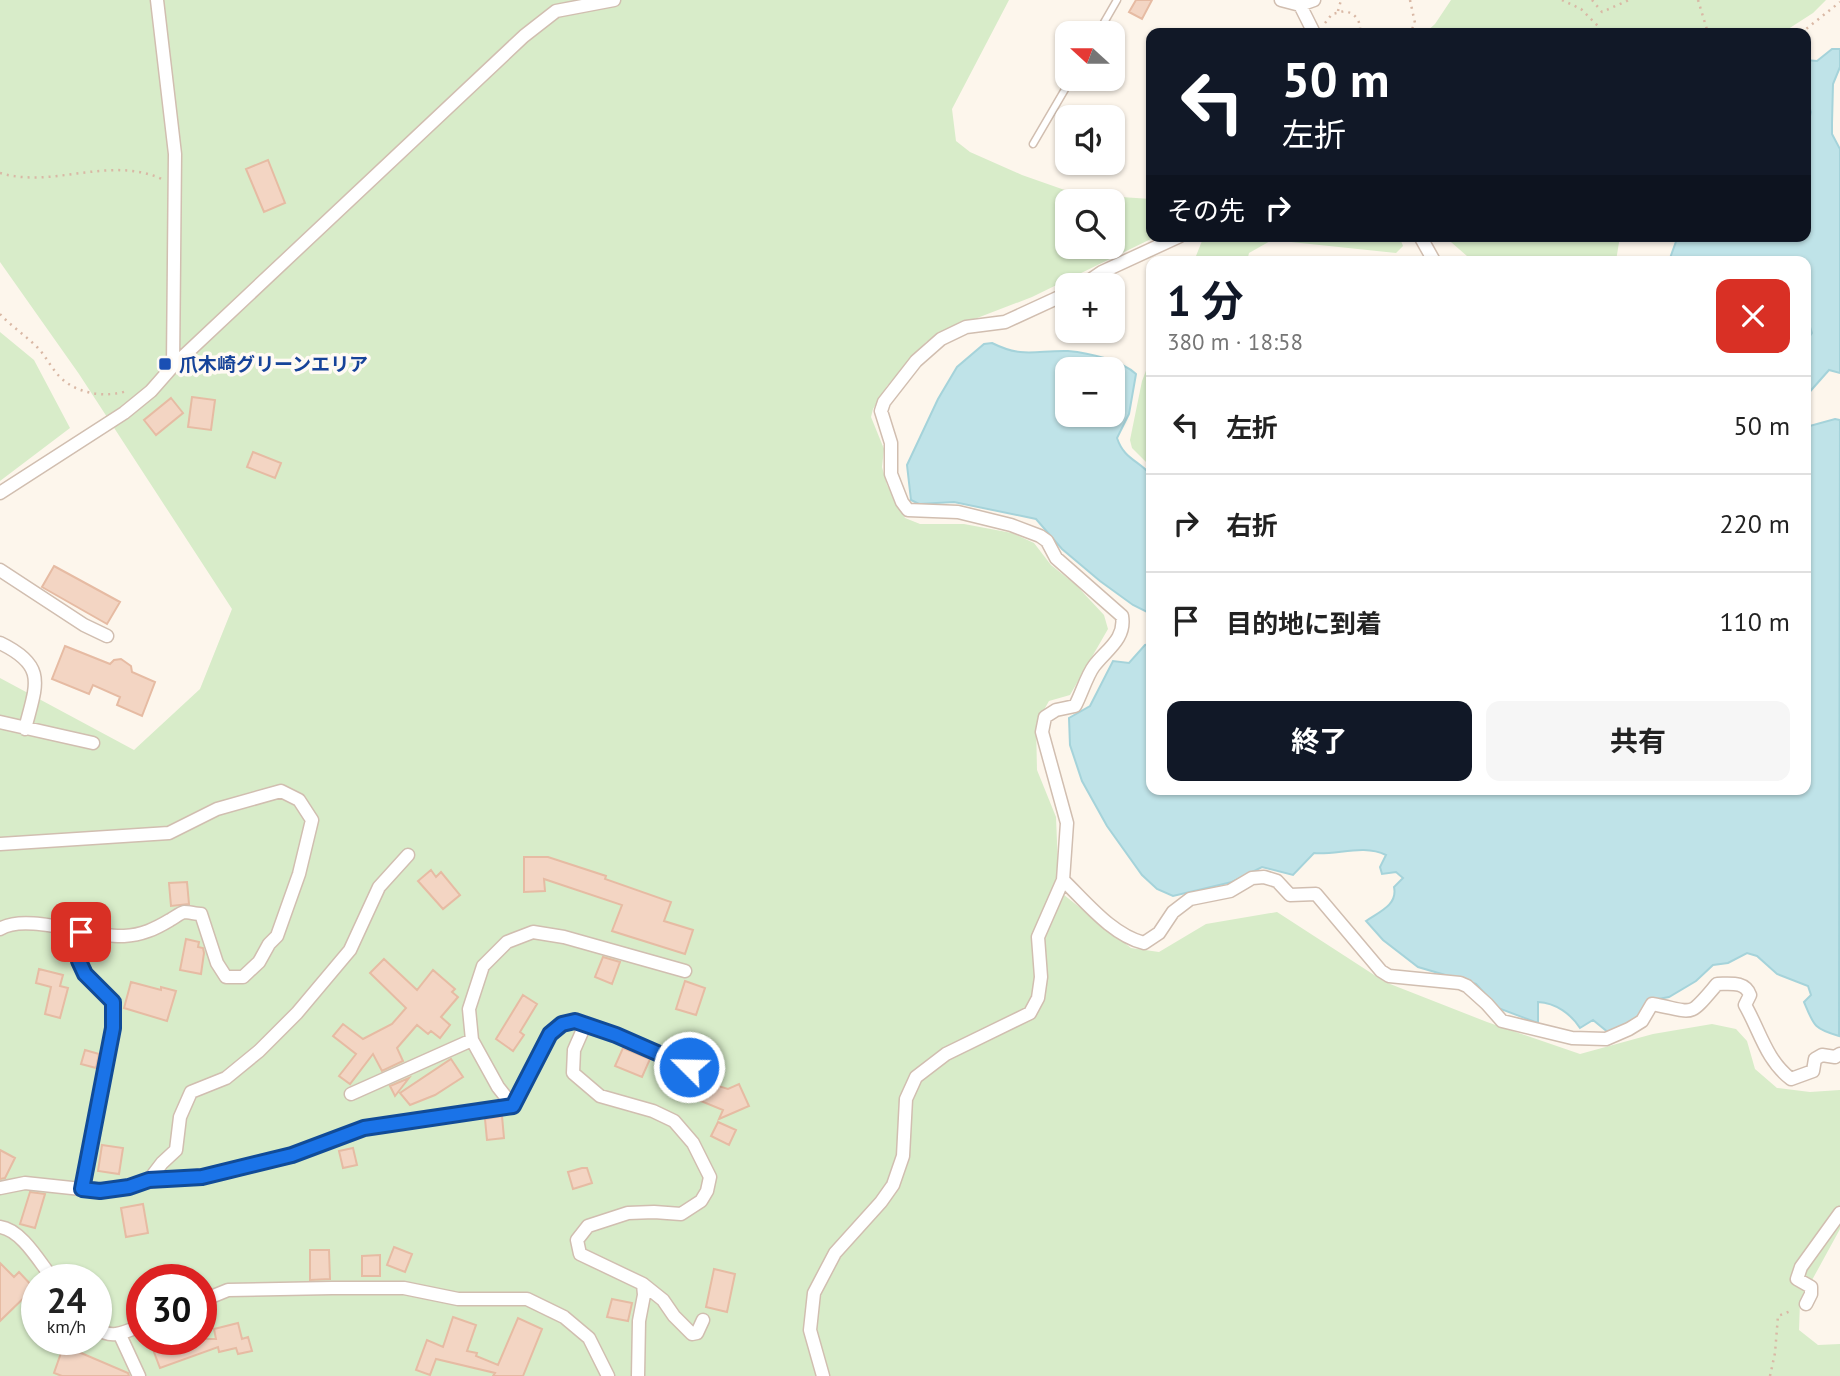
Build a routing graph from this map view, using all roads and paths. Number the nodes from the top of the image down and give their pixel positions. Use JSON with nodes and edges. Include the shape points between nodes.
{"nodes":[{"id":1,"x":157,"y":0,"type":"edge"},
{"id":2,"x":614,"y":0,"type":"edge"},
{"id":3,"x":1117,"y":0,"type":"edge"},
{"id":4,"x":1281,"y":0,"type":"edge"},
{"id":5,"x":1314,"y":0,"type":"edge"},
{"id":6,"x":1341,"y":0,"type":"edge"},
{"id":7,"x":1410,"y":0,"type":"edge"},
{"id":8,"x":1562,"y":0,"type":"edge"},
{"id":9,"x":1592,"y":0,"type":"edge"},
{"id":10,"x":1629,"y":0,"type":"edge"},
{"id":11,"x":1698,"y":0,"type":"edge"},
{"id":12,"x":1840,"y":2,"type":"edge"},
{"id":13,"x":1300,"y":5,"type":"junction"},
{"id":14,"x":1338,"y":11,"type":"junction"},
{"id":15,"x":1105,"y":21,"type":"edge"},
{"id":16,"x":1316,"y":28,"type":"edge"},
{"id":17,"x":1322,"y":28,"type":"edge"},
{"id":18,"x":1360,"y":28,"type":"edge"},
{"id":19,"x":1412,"y":28,"type":"edge"},
{"id":20,"x":1600,"y":28,"type":"edge"},
{"id":21,"x":1706,"y":28,"type":"edge"},
{"id":22,"x":1807,"y":28,"type":"edge"},
{"id":23,"x":1064,"y":91,"type":"edge"},
{"id":24,"x":1033,"y":144,"type":"dead end"},
{"id":25,"x":0,"y":173,"type":"edge"},
{"id":26,"x":174,"y":184,"type":"junction"},
{"id":27,"x":1167,"y":242,"type":"edge"},
{"id":28,"x":1101,"y":273,"type":"edge"},
{"id":29,"x":1055,"y":299,"type":"edge"},
{"id":30,"x":0,"y":314,"type":"edge"},
{"id":31,"x":173,"y":366,"type":"junction"},
{"id":32,"x":154,"y":387,"type":"junction"},
{"id":33,"x":0,"y":493,"type":"edge"},
{"id":34,"x":0,"y":570,"type":"edge"},
{"id":35,"x":107,"y":636,"type":"dead end"},
{"id":36,"x":0,"y":643,"type":"edge"},
{"id":37,"x":0,"y":722,"type":"edge"},
{"id":38,"x":25,"y":729,"type":"junction"},
{"id":39,"x":93,"y":743,"type":"dead end"},
{"id":40,"x":0,"y":844,"type":"edge"},
{"id":41,"x":408,"y":855,"type":"dead end"},
{"id":42,"x":1063,"y":880,"type":"junction"},
{"id":43,"x":0,"y":929,"type":"edge"},
{"id":44,"x":81,"y":932,"type":"junction"},
{"id":45,"x":685,"y":971,"type":"dead end"},
{"id":46,"x":584,"y":1025,"type":"junction"},
{"id":47,"x":472,"y":1040,"type":"junction"},
{"id":48,"x":1840,"y":1054,"type":"edge"},
{"id":49,"x":709,"y":1075,"type":"dead end"},
{"id":50,"x":351,"y":1094,"type":"dead end"},
{"id":51,"x":513,"y":1106,"type":"junction"},
{"id":52,"x":149,"y":1180,"type":"junction"},
{"id":53,"x":82,"y":1189,"type":"junction"},
{"id":54,"x":1,"y":1191,"type":"edge"},
{"id":55,"x":1840,"y":1213,"type":"edge"},
{"id":56,"x":0,"y":1227,"type":"edge"},
{"id":57,"x":41,"y":1264,"type":"edge"},
{"id":58,"x":643,"y":1284,"type":"junction"},
{"id":59,"x":217,"y":1294,"type":"edge"},
{"id":60,"x":1806,"y":1304,"type":"joint"},
{"id":61,"x":703,"y":1320,"type":"dead end"},
{"id":62,"x":126,"y":1332,"type":"edge"},
{"id":63,"x":112,"y":1335,"type":"edge"},
{"id":64,"x":120,"y":1335,"type":"junction"},
{"id":65,"x":139,"y":1376,"type":"edge"},
{"id":66,"x":608,"y":1376,"type":"edge"},
{"id":67,"x":638,"y":1376,"type":"edge"},
{"id":68,"x":823,"y":1376,"type":"edge"},
{"id":69,"x":1770,"y":1376,"type":"edge"}],
"edges":[{"from":1,"to":26,"type":"street","via":[[175,154]]},
{"from":2,"to":31,"type":"street","via":[[556,11],[524,36]]},
{"from":3,"to":15,"type":"lane"},
{"from":4,"to":13,"type":"street"},
{"from":5,"to":13,"type":"street"},
{"from":6,"to":14,"type":"path"},
{"from":7,"to":19,"type":"path"},
{"from":8,"to":20,"type":"path","via":[[1581,9]]},
{"from":9,"to":10,"type":"path","via":[[1602,12]]},
{"from":11,"to":21,"type":"path"},
{"from":12,"to":22,"type":"path"},
{"from":13,"to":16,"type":"street"},
{"from":14,"to":17,"type":"path"},
{"from":14,"to":18,"type":"path","via":[[1352,13]]},
{"from":23,"to":24,"type":"lane"},
{"from":25,"to":26,"type":"path","via":[[26,177],[134,170]]},
{"from":26,"to":31,"type":"street"},
{"from":27,"to":28,"type":"street"},
{"from":29,"to":42,"type":"street","via":[[1005,322],[966,327],[941,339],[916,361],[881,411],[891,443],[891,474],[908,510],[958,512],[1040,536],[1056,558],[1122,615],[1122,632],[1092,668],[1075,706],[1056,710],[1042,724],[1067,823]]},
{"from":30,"to":32,"type":"path","via":[[32,341],[73,387],[114,395]]},
{"from":31,"to":32,"type":"street"},
{"from":32,"to":33,"type":"street","via":[[124,413]]},
{"from":34,"to":35,"type":"street"},
{"from":36,"to":38,"type":"street","via":[[34,670],[35,691]]},
{"from":37,"to":38,"type":"street"},
{"from":38,"to":39,"type":"street"},
{"from":40,"to":44,"type":"street","via":[[169,833],[217,809],[281,791],[299,800],[312,820],[277,936],[243,977],[226,977],[201,914],[184,912],[149,932],[123,936]]},
{"from":41,"to":52,"type":"street","via":[[379,887],[350,950],[297,1013],[226,1078],[191,1092],[180,1117],[176,1150]]},
{"from":42,"to":48,"type":"street","via":[[1118,931],[1144,943],[1190,899],[1230,891],[1252,878],[1264,877],[1277,881],[1290,895],[1316,894],[1389,976],[1467,986],[1502,1021],[1572,1038],[1606,1039],[1642,1021],[1653,1004],[1686,1012],[1695,1009],[1717,984],[1738,984],[1748,989],[1745,1005],[1762,1043],[1791,1079],[1813,1071],[1815,1059],[1822,1055]]},
{"from":42,"to":68,"type":"street","via":[[1038,937],[1041,977],[1030,1013],[946,1054],[916,1077],[906,1100],[903,1156],[893,1185],[835,1253],[814,1293],[810,1330]]},
{"from":43,"to":44,"type":"street","via":[[44,924]]},
{"from":44,"to":53,"type":"street","via":[[79,961],[85,974],[113,1002],[113,1028]]},
{"from":45,"to":47,"type":"street","via":[[533,932],[507,942],[483,966],[469,1009]]},
{"from":46,"to":49,"type":"street"},
{"from":46,"to":51,"type":"street","via":[[575,1021],[562,1024],[550,1034]]},
{"from":46,"to":58,"type":"street","via":[[574,1050],[573,1073],[600,1096],[674,1121],[693,1143],[710,1177],[701,1201],[681,1214],[628,1213],[588,1226],[578,1240],[580,1254]]},
{"from":47,"to":50,"type":"street"},
{"from":47,"to":51,"type":"street"},
{"from":51,"to":52,"type":"street","via":[[364,1128],[248,1167],[202,1177]]},
{"from":52,"to":53,"type":"street","via":[[100,1191]]},
{"from":53,"to":54,"type":"street","via":[[25,1183]]},
{"from":55,"to":60,"type":"street","via":[[1801,1267],[1797,1279],[1811,1287]]},
{"from":56,"to":57,"type":"street","via":[[19,1237]]},
{"from":58,"to":61,"type":"street","via":[[692,1334]]},
{"from":58,"to":67,"type":"street"},
{"from":59,"to":66,"type":"street","via":[[228,1290],[404,1288],[458,1299],[527,1299],[564,1317],[589,1338]]},
{"from":60,"to":69,"type":"path","via":[[1778,1316]]},
{"from":62,"to":64,"type":"street"},
{"from":63,"to":64,"type":"street"},
{"from":64,"to":65,"type":"street"}]}
